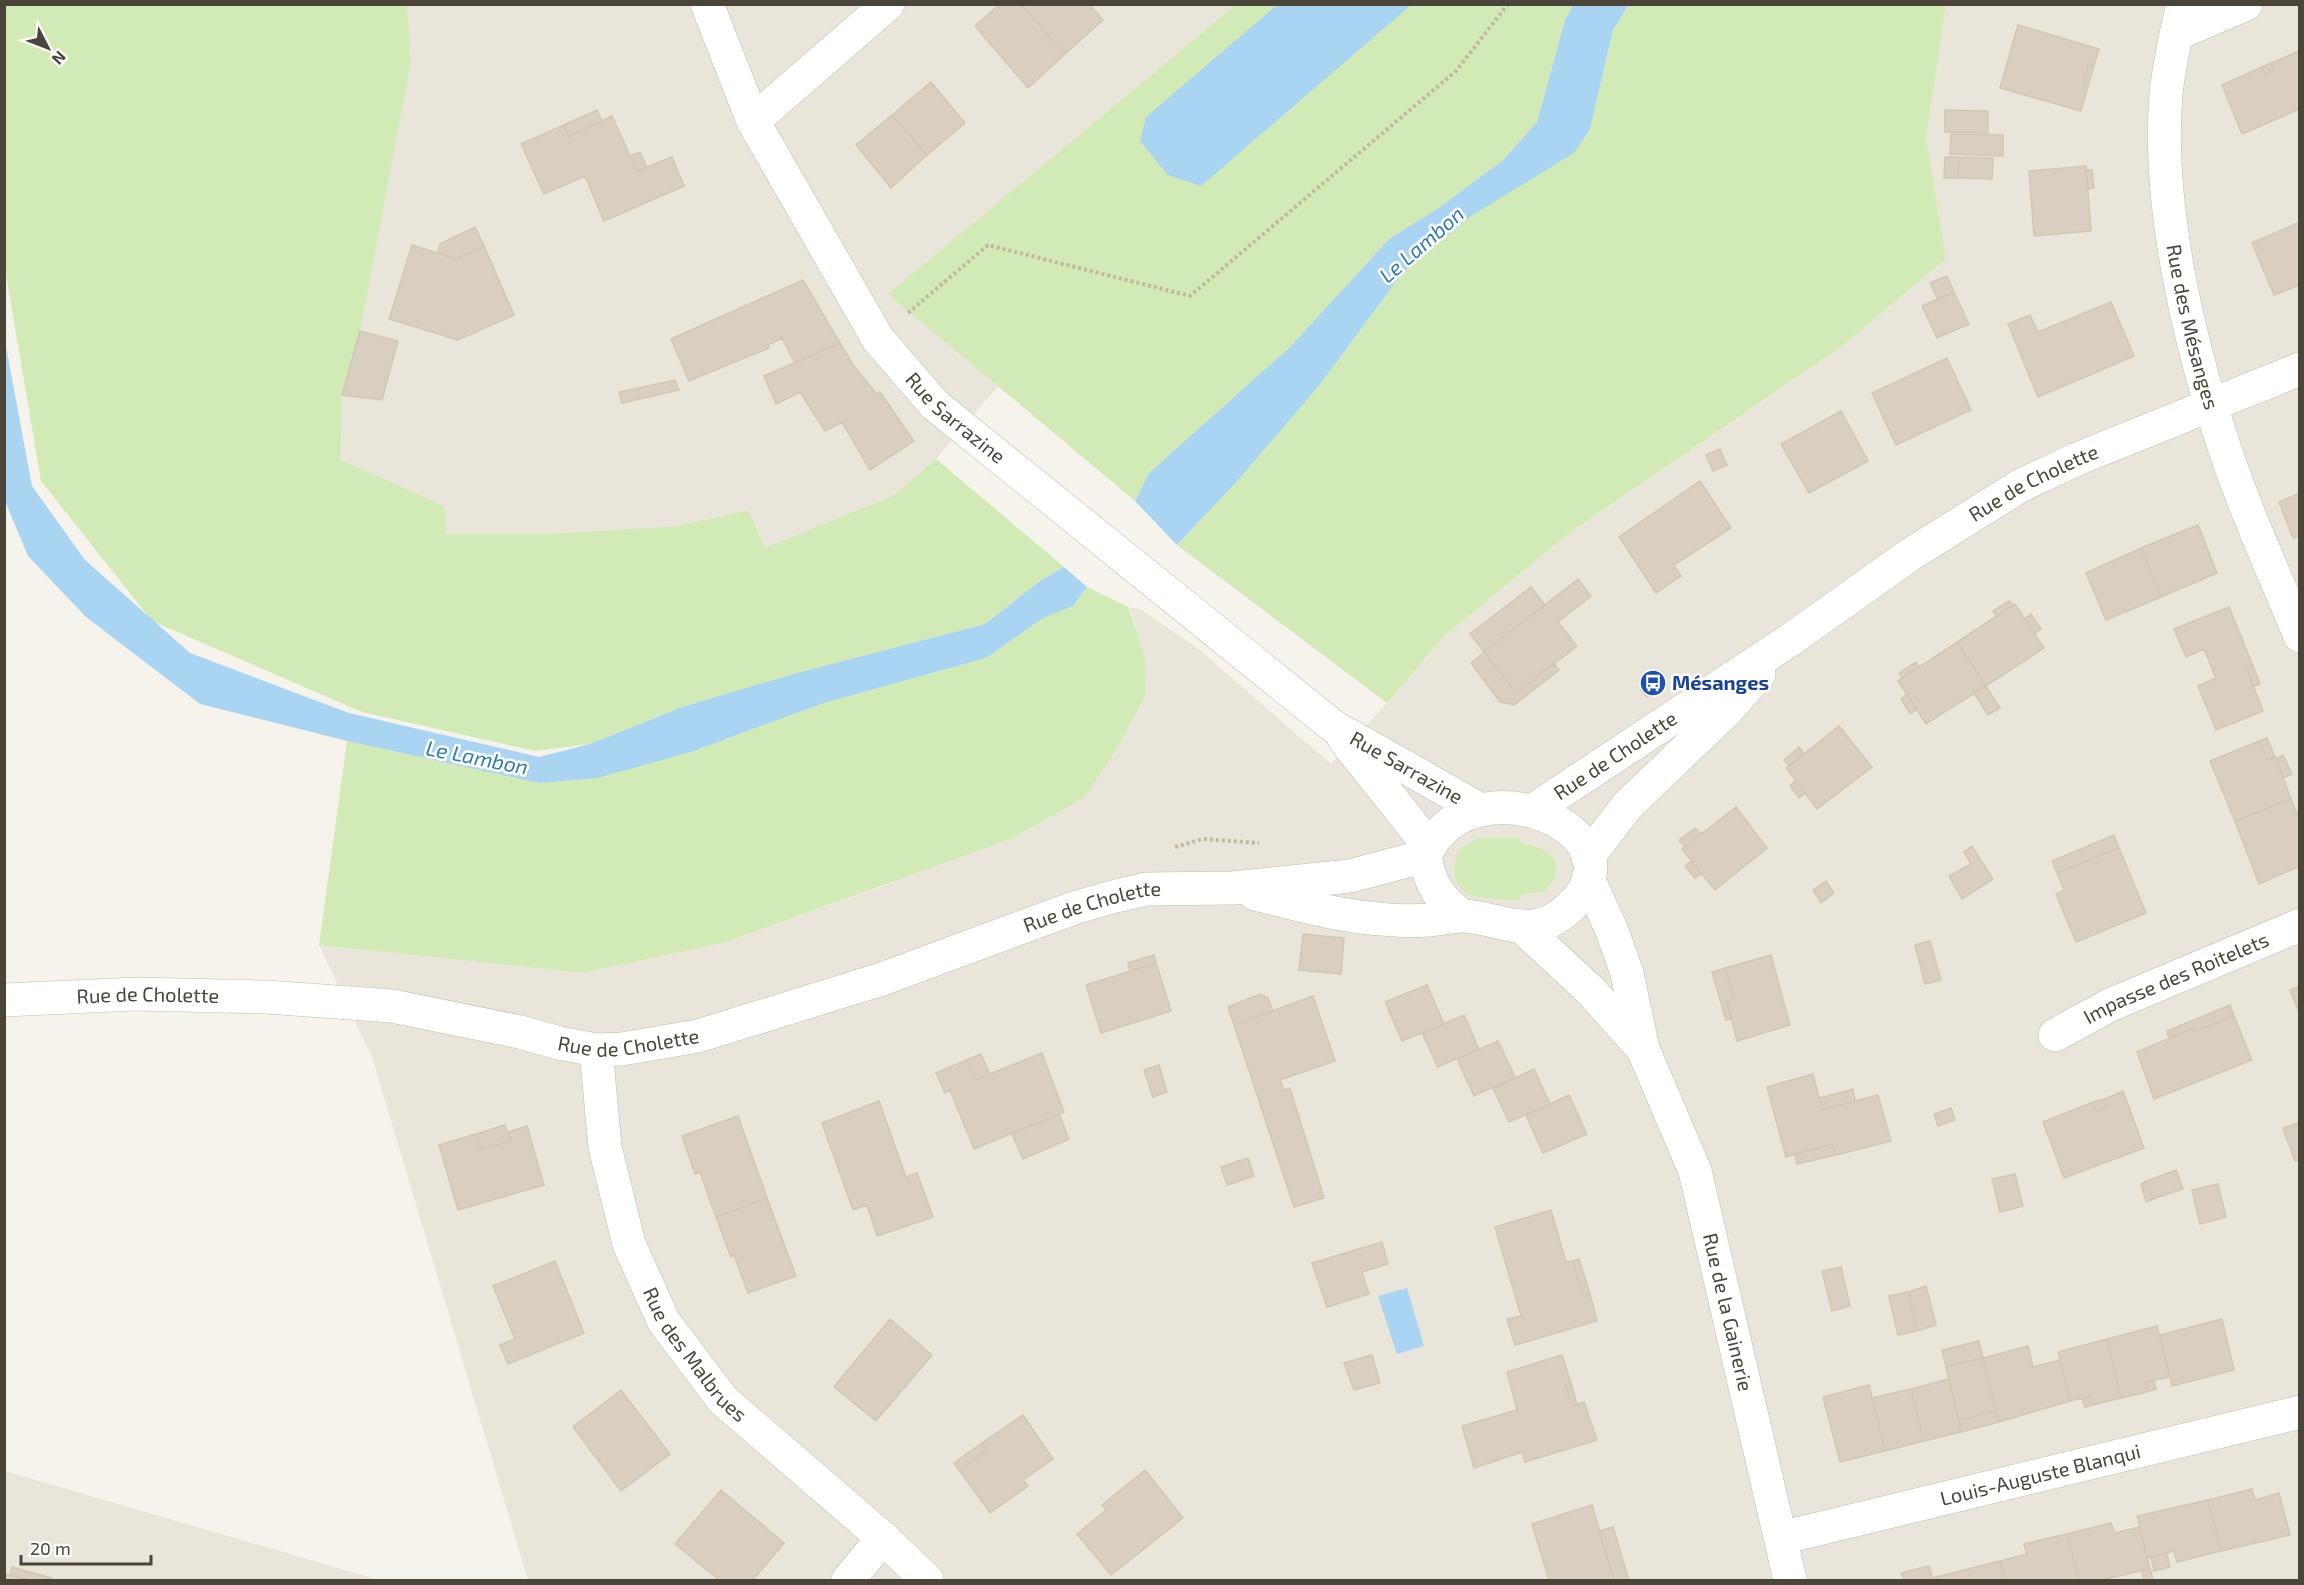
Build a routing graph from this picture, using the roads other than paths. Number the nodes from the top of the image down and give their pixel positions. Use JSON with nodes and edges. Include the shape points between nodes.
{"nodes":[{"id":1,"x":706,"y":4,"type":"edge"},
{"id":2,"x":888,"y":4,"type":"edge"},
{"id":3,"x":2246,"y":4,"type":"edge"},
{"id":4,"x":2180,"y":19,"type":"edge"},
{"id":5,"x":753,"y":122,"type":"junction"},
{"id":6,"x":2300,"y":369,"type":"edge"},
{"id":7,"x":2211,"y":406,"type":"junction"},
{"id":8,"x":2300,"y":636,"type":"edge"},
{"id":9,"x":1790,"y":640,"type":"junction"},
{"id":10,"x":1333,"y":726,"type":"junction"},
{"id":11,"x":1479,"y":809,"type":"junction"},
{"id":12,"x":1532,"y":811,"type":"junction"},
{"id":13,"x":1427,"y":851,"type":"junction"},
{"id":14,"x":1588,"y":867,"type":"junction"},
{"id":15,"x":1233,"y":888,"type":"junction"},
{"id":16,"x":1462,"y":916,"type":"junction"},
{"id":17,"x":2300,"y":925,"type":"edge"},
{"id":18,"x":1521,"y":926,"type":"junction"},
{"id":19,"x":4,"y":1000,"type":"edge"},
{"id":20,"x":2055,"y":1035,"type":"dead end"},
{"id":21,"x":1643,"y":1049,"type":"junction"},
{"id":22,"x":596,"y":1050,"type":"junction"},
{"id":23,"x":2300,"y":1412,"type":"edge"},
{"id":24,"x":883,"y":1538,"type":"junction"},
{"id":25,"x":1781,"y":1538,"type":"junction"},
{"id":26,"x":848,"y":1581,"type":"edge"},
{"id":27,"x":927,"y":1581,"type":"edge"},
{"id":28,"x":1790,"y":1581,"type":"edge"}],
"edges":[{"from":1,"to":5,"type":"street","name":"Rue Sarrazine"},
{"from":2,"to":5,"type":"street"},
{"from":3,"to":4,"type":"street"},
{"from":4,"to":7,"type":"street","name":"Rue des Mésanges","via":[[2166,94],[2170,224]]},
{"from":5,"to":10,"type":"street","name":"Rue Sarrazine","via":[[878,339],[935,405]]},
{"from":6,"to":7,"type":"street","name":"Rue de Cholette"},
{"from":7,"to":8,"type":"street","name":"Rue des Mésanges"},
{"from":7,"to":9,"type":"street","name":"Rue de Cholette","via":[[2020,486],[1920,548]]},
{"from":9,"to":12,"type":"street","name":"Rue de Cholette"},
{"from":9,"to":14,"type":"street","name":"Rue de Cholette","via":[[1727,710],[1628,806]]},
{"from":10,"to":11,"type":"street","name":"Rue Sarrazine"},
{"from":10,"to":13,"type":"street","name":"Rue Sarrazine"},
{"from":11,"to":12,"type":"street"},
{"from":11,"to":13,"type":"street","via":[[1442,830]]},
{"from":12,"to":14,"type":"street","via":[[1560,821],[1583,843]]},
{"from":13,"to":15,"type":"street","name":"Rue de Cholette","via":[[1350,876]]},
{"from":13,"to":16,"type":"street","via":[[1434,889]]},
{"from":14,"to":18,"type":"street","via":[[1579,897],[1565,913],[1544,924]]},
{"from":14,"to":21,"type":"street","name":"Rue de la Gainerie","via":[[1627,974]]},
{"from":15,"to":16,"type":"street","name":"Rue de Cholette","via":[[1319,910],[1381,920]]},
{"from":15,"to":22,"type":"street","name":"Rue de Cholette","via":[[1146,889],[1112,897],[882,979],[698,1036],[650,1046]]},
{"from":16,"to":18,"type":"street"},
{"from":17,"to":20,"type":"street","name":"Impasse des Roitelets","via":[[2110,1005]]},
{"from":18,"to":21,"type":"street","name":"Rue de la Gainerie","via":[[1591,991]]},
{"from":19,"to":22,"type":"street","name":"Rue de Cholette","via":[[136,994],[266,997],[392,1006]]},
{"from":21,"to":25,"type":"street","name":"Rue de la Gainerie","via":[[1695,1170]]},
{"from":22,"to":24,"type":"street","name":"Rue des Malbrues","via":[[605,1147],[629,1244],[664,1322],[723,1400]]},
{"from":23,"to":25,"type":"street","name":"Louis-Auguste Blanqui"},
{"from":24,"to":26,"type":"street"},
{"from":24,"to":27,"type":"street","name":"Rue des Malbrues"},
{"from":25,"to":28,"type":"street","name":"Rue de la Gainerie"}]}
